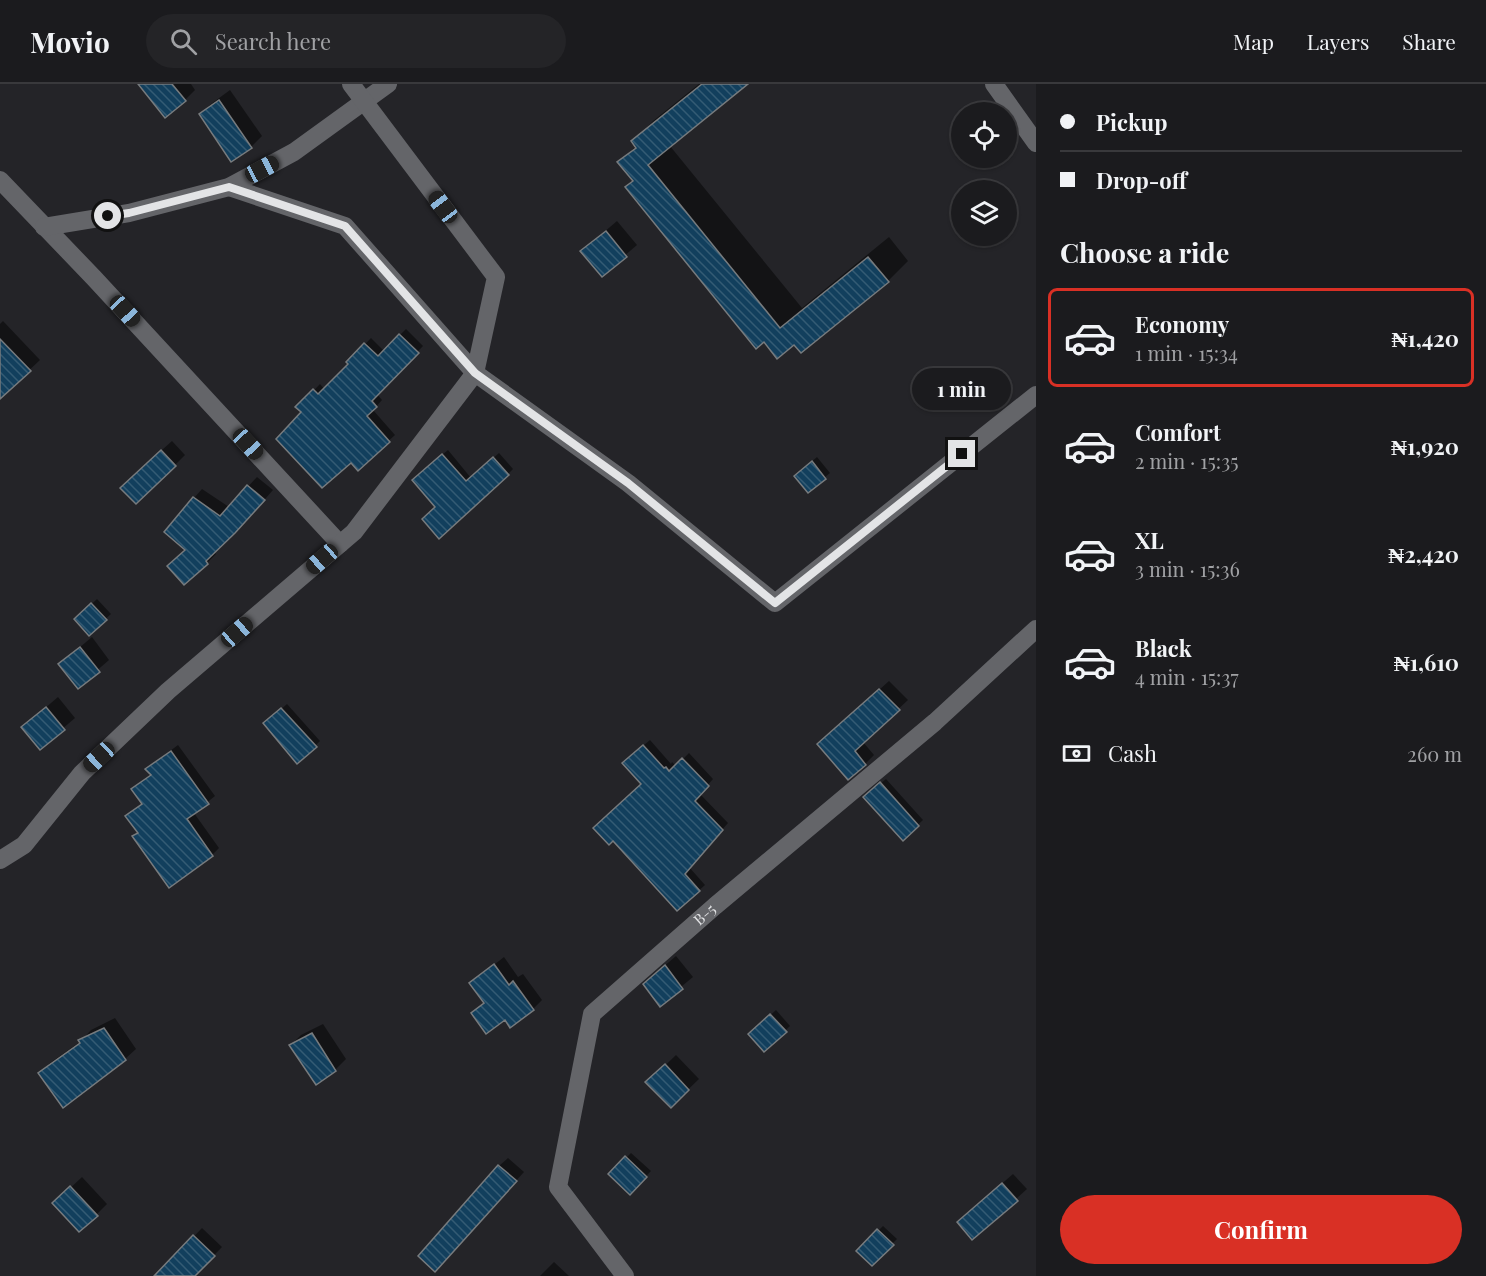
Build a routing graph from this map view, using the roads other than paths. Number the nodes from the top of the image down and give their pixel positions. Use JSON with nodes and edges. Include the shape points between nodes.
{"nodes":[{"id":1,"x":351,"y":84,"type":"edge"},
{"id":2,"x":388,"y":84,"type":"edge"},
{"id":3,"x":994,"y":84,"type":"edge"},
{"id":4,"x":364,"y":100,"type":"junction"},
{"id":5,"x":1036,"y":143,"type":"edge"},
{"id":6,"x":0,"y":180,"type":"edge"},
{"id":7,"x":229,"y":187,"type":"junction"},
{"id":8,"x":45,"y":227,"type":"junction"},
{"id":9,"x":475,"y":373,"type":"junction"},
{"id":10,"x":1036,"y":395,"type":"edge"},
{"id":11,"x":340,"y":544,"type":"junction"},
{"id":12,"x":1036,"y":629,"type":"edge"},
{"id":13,"x":0,"y":860,"type":"edge"},
{"id":14,"x":625,"y":1276,"type":"edge"}],
"edges":[{"from":1,"to":4,"type":"street"},
{"from":2,"to":4,"type":"street"},
{"from":3,"to":5,"type":"street"},
{"from":4,"to":7,"type":"street","via":[[294,152]]},
{"from":4,"to":9,"type":"street","via":[[496,278]]},
{"from":6,"to":8,"type":"street"},
{"from":7,"to":8,"type":"street","via":[[129,213]]},
{"from":7,"to":9,"type":"street","via":[[345,226]]},
{"from":8,"to":11,"type":"street"},
{"from":9,"to":10,"type":"street","via":[[628,483],[775,603]]},
{"from":9,"to":11,"type":"street","via":[[354,532]]},
{"from":11,"to":13,"type":"street","via":[[168,691],[82,773],[24,845]]},
{"from":12,"to":14,"type":"street","name":"B-5","via":[[935,722],[592,1014],[558,1187]]}]}
